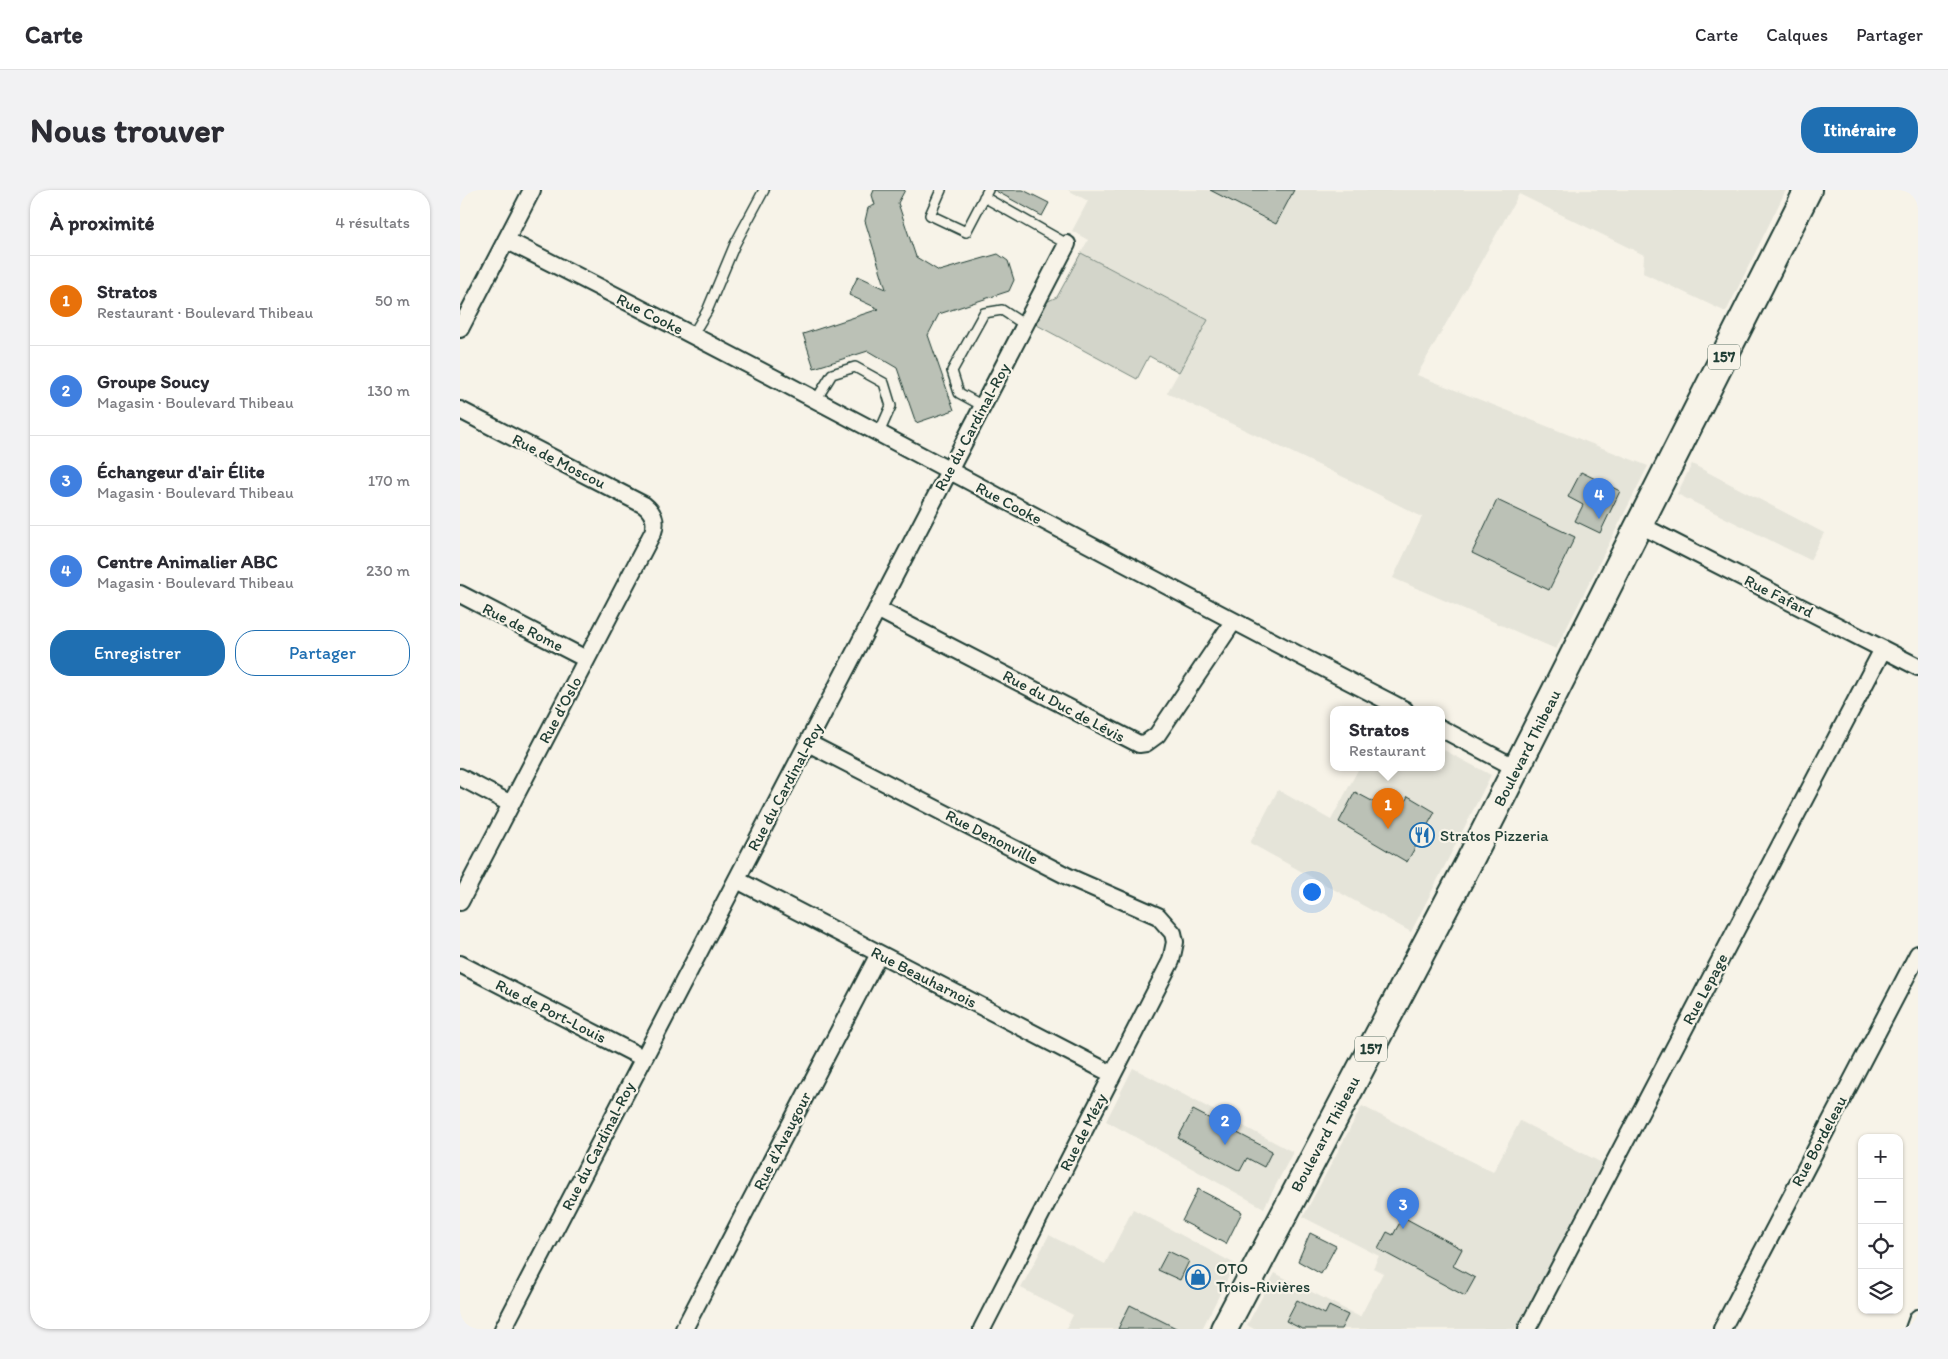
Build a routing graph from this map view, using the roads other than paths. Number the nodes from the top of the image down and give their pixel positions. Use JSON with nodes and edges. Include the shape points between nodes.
{"nodes":[{"id":1,"x":532,"y":190,"type":"edge"},
{"id":2,"x":764,"y":190,"type":"edge"},
{"id":3,"x":941,"y":190,"type":"edge"},
{"id":4,"x":1808,"y":190,"type":"edge"},
{"id":5,"x":986,"y":193,"type":"edge"},
{"id":6,"x":506,"y":240,"type":"junction"},
{"id":7,"x":1067,"y":244,"type":"joint"},
{"id":8,"x":1025,"y":325,"type":"junction"},
{"id":9,"x":460,"y":329,"type":"edge"},
{"id":10,"x":692,"y":336,"type":"junction"},
{"id":11,"x":816,"y":400,"type":"junction"},
{"id":12,"x":982,"y":406,"type":"junction"},
{"id":13,"x":460,"y":410,"type":"edge"},
{"id":14,"x":879,"y":433,"type":"junction"},
{"id":15,"x":948,"y":471,"type":"junction"},
{"id":16,"x":654,"y":517,"type":"joint"},
{"id":17,"x":1640,"y":525,"type":"junction"},
{"id":18,"x":460,"y":594,"type":"edge"},
{"id":19,"x":877,"y":609,"type":"junction"},
{"id":20,"x":1233,"y":622,"type":"junction"},
{"id":21,"x":1883,"y":648,"type":"junction"},
{"id":22,"x":586,"y":660,"type":"junction"},
{"id":23,"x":1918,"y":667,"type":"edge"},
{"id":24,"x":1397,"y":706,"type":"edge"},
{"id":25,"x":1445,"y":731,"type":"edge"},
{"id":26,"x":808,"y":743,"type":"junction"},
{"id":27,"x":1516,"y":768,"type":"junction"},
{"id":28,"x":460,"y":777,"type":"edge"},
{"id":29,"x":511,"y":804,"type":"junction"},
{"id":30,"x":737,"y":880,"type":"junction"},
{"id":31,"x":460,"y":902,"type":"edge"},
{"id":32,"x":1173,"y":934,"type":"joint"},
{"id":33,"x":879,"y":954,"type":"junction"},
{"id":34,"x":1918,"y":954,"type":"edge"},
{"id":35,"x":460,"y":964,"type":"edge"},
{"id":36,"x":643,"y":1058,"type":"junction"},
{"id":37,"x":1112,"y":1074,"type":"junction"},
{"id":38,"x":1918,"y":1318,"type":"edge"},
{"id":39,"x":503,"y":1329,"type":"edge"},
{"id":40,"x":684,"y":1329,"type":"edge"},
{"id":41,"x":982,"y":1329,"type":"edge"},
{"id":42,"x":1224,"y":1329,"type":"edge"},
{"id":43,"x":1527,"y":1329,"type":"edge"},
{"id":44,"x":1722,"y":1329,"type":"edge"},
{"id":45,"x":1914,"y":1329,"type":"edge"}],
"edges":[{"from":1,"to":6,"type":"street"},
{"from":2,"to":10,"type":"lane"},
{"from":3,"to":5,"type":"lane","via":[[930,215],[966,232]]},
{"from":4,"to":17,"type":"main road","name":"Boulevard Thibeau","number":"157"},
{"from":5,"to":7,"type":"lane"},
{"from":6,"to":9,"type":"street"},
{"from":6,"to":10,"type":"street","name":"Rue Cooke"},
{"from":7,"to":8,"type":"street","name":"Rue du Cardinal-Roy"},
{"from":8,"to":12,"type":"street","name":"Rue du Cardinal-Roy"},
{"from":8,"to":12,"type":"lane","via":[[1002,310],[984,313],[952,371],[959,393]]},
{"from":10,"to":11,"type":"street","name":"Rue Cooke"},
{"from":11,"to":14,"type":"street","name":"Rue Cooke"},
{"from":11,"to":14,"type":"lane","via":[[832,374],[854,367],[884,383],[891,406]]},
{"from":12,"to":15,"type":"street","name":"Rue du Cardinal-Roy"},
{"from":13,"to":16,"type":"street","name":"Rue de Moscou","via":[[644,505]]},
{"from":14,"to":15,"type":"street","name":"Rue Cooke"},
{"from":15,"to":19,"type":"street","name":"Rue du Cardinal-Roy"},
{"from":15,"to":20,"type":"street","name":"Rue Cooke"},
{"from":16,"to":22,"type":"street","name":"Rue d'Oslo","via":[[653,532]]},
{"from":17,"to":21,"type":"street","name":"Rue Fafard"},
{"from":17,"to":27,"type":"main road","name":"Boulevard Thibeau","number":"157"},
{"from":18,"to":22,"type":"street","name":"Rue de Rome"},
{"from":19,"to":20,"type":"street","name":"Rue du Duc de Lévis","via":[[1139,744],[1157,735]]},
{"from":19,"to":26,"type":"street","name":"Rue du Cardinal-Roy"},
{"from":20,"to":24,"type":"street","name":"Rue Cooke"},
{"from":21,"to":23,"type":"street","name":"Rue Fafard"},
{"from":21,"to":43,"type":"street","name":"Rue Lepage"},
{"from":22,"to":29,"type":"street","name":"Rue d'Oslo"},
{"from":25,"to":27,"type":"street"},
{"from":26,"to":30,"type":"street","name":"Rue du Cardinal-Roy"},
{"from":26,"to":32,"type":"street","name":"Rue Denonville","via":[[1069,876],[1158,916]]},
{"from":27,"to":42,"type":"main road","name":"Boulevard Thibeau","number":"157"},
{"from":28,"to":29,"type":"street"},
{"from":29,"to":31,"type":"street","name":"Rue d'Oslo"},
{"from":30,"to":33,"type":"street","name":"Rue Beauharnois"},
{"from":30,"to":36,"type":"street","name":"Rue du Cardinal-Roy"},
{"from":32,"to":37,"type":"street","name":"Rue de Mézy","via":[[1175,942],[1170,961]]},
{"from":33,"to":37,"type":"street","name":"Rue Beauharnois"},
{"from":33,"to":40,"type":"street","name":"Rue d'Avaugour"},
{"from":34,"to":44,"type":"street","name":"Rue Bordeleau"},
{"from":35,"to":36,"type":"street","name":"Rue de Port-Louis"},
{"from":36,"to":39,"type":"street","name":"Rue du Cardinal-Roy"},
{"from":37,"to":41,"type":"street","name":"Rue de Mézy"},
{"from":38,"to":45,"type":"street"}]}
